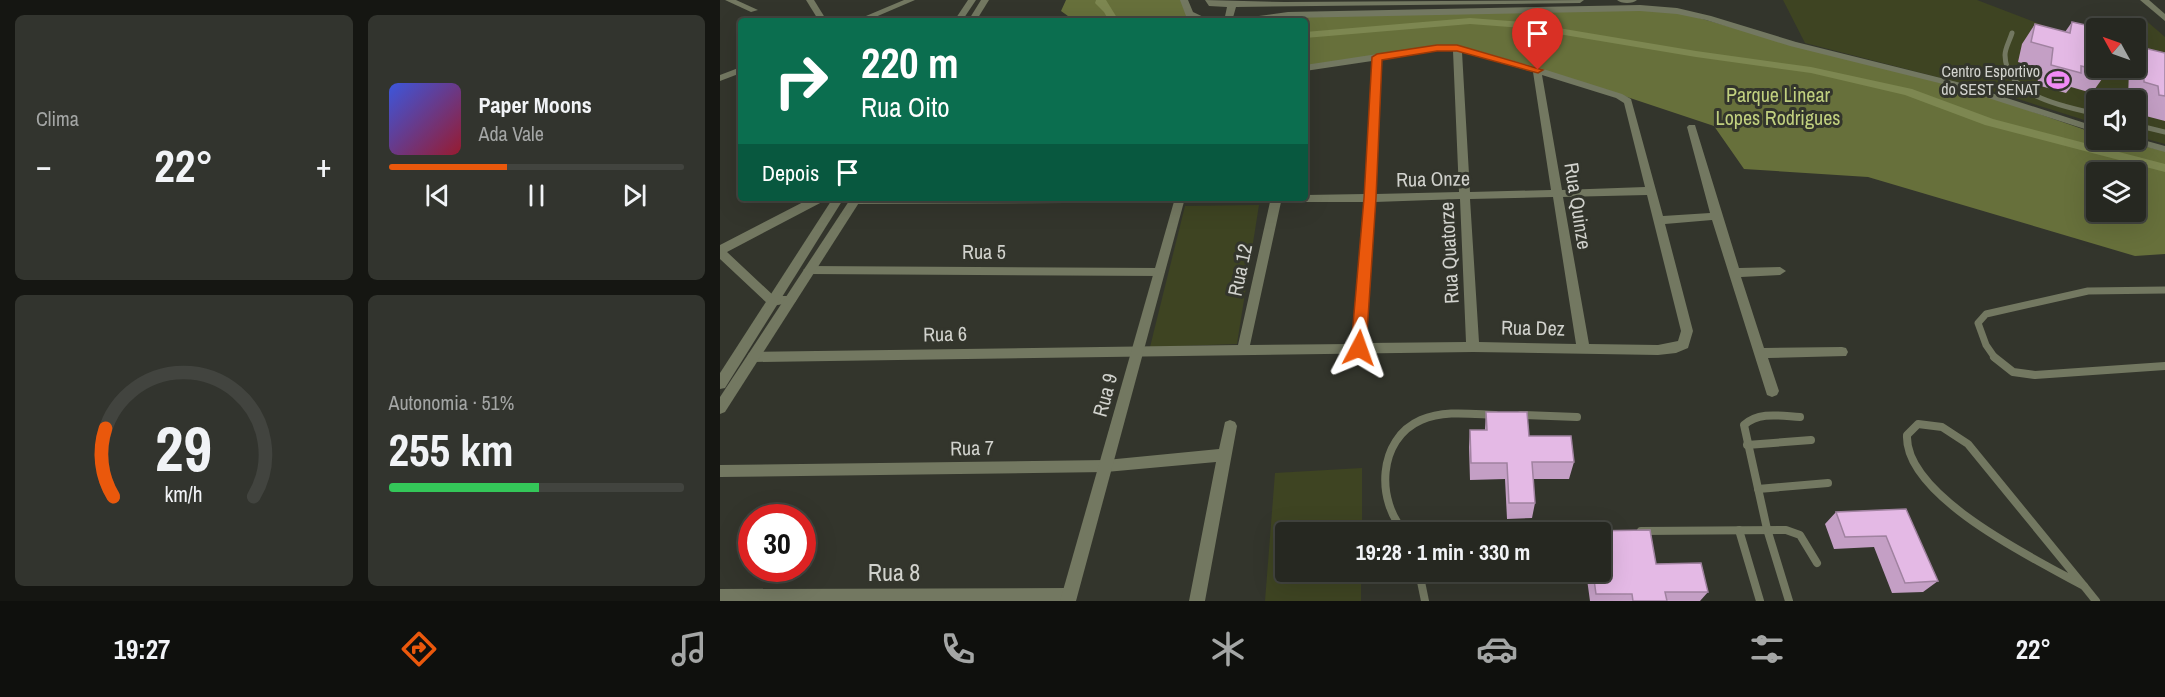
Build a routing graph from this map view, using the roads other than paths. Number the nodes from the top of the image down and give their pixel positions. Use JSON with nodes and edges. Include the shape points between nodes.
{"nodes":[{"id":1,"x":729,"y":0,"type":"edge"},
{"id":2,"x":810,"y":0,"type":"edge"},
{"id":3,"x":911,"y":0,"type":"edge"},
{"id":4,"x":972,"y":0,"type":"edge"},
{"id":5,"x":985,"y":0,"type":"edge"},
{"id":6,"x":1184,"y":0,"type":"edge"},
{"id":7,"x":1209,"y":0,"type":"edge"},
{"id":8,"x":1580,"y":0,"type":"edge"},
{"id":9,"x":1621,"y":0,"type":"edge"},
{"id":10,"x":1633,"y":0,"type":"edge"},
{"id":11,"x":2145,"y":0,"type":"edge"},
{"id":12,"x":1434,"y":1,"type":"edge"},
{"id":13,"x":1507,"y":1,"type":"edge"},
{"id":14,"x":1360,"y":2,"type":"edge"},
{"id":15,"x":1286,"y":3,"type":"edge"},
{"id":16,"x":1232,"y":5,"type":"junction"},
{"id":17,"x":753,"y":10,"type":"dead end"},
{"id":18,"x":822,"y":18,"type":"edge"},
{"id":19,"x":866,"y":18,"type":"edge"},
{"id":20,"x":960,"y":18,"type":"edge"},
{"id":21,"x":974,"y":18,"type":"edge"},
{"id":22,"x":1200,"y":18,"type":"edge"},
{"id":23,"x":1229,"y":18,"type":"edge"},
{"id":24,"x":1268,"y":18,"type":"edge"},
{"id":25,"x":2165,"y":18,"type":"edge"},
{"id":26,"x":2012,"y":33,"type":"dead end"},
{"id":27,"x":1457,"y":48,"type":"junction"},
{"id":28,"x":1377,"y":57,"type":"junction"},
{"id":29,"x":1308,"y":68,"type":"edge"},
{"id":30,"x":1538,"y":70,"type":"junction"},
{"id":31,"x":738,"y":71,"type":"edge"},
{"id":32,"x":720,"y":78,"type":"edge"},
{"id":33,"x":2086,"y":111,"type":"edge"},
{"id":34,"x":2086,"y":126,"type":"edge"},
{"id":35,"x":2146,"y":127,"type":"edge"},
{"id":36,"x":1692,"y":128,"type":"dead end"},
{"id":37,"x":2165,"y":132,"type":"edge"},
{"id":38,"x":2146,"y":144,"type":"edge"},
{"id":39,"x":2165,"y":149,"type":"edge"},
{"id":40,"x":1651,"y":191,"type":"junction"},
{"id":41,"x":1558,"y":192,"type":"junction"},
{"id":42,"x":1464,"y":196,"type":"junction"},
{"id":43,"x":1308,"y":198,"type":"edge"},
{"id":44,"x":1370,"y":198,"type":"junction"},
{"id":45,"x":814,"y":201,"type":"edge"},
{"id":46,"x":837,"y":201,"type":"edge"},
{"id":47,"x":855,"y":201,"type":"edge"},
{"id":48,"x":1179,"y":201,"type":"edge"},
{"id":49,"x":1275,"y":201,"type":"edge"},
{"id":50,"x":1716,"y":216,"type":"junction"},
{"id":51,"x":1660,"y":220,"type":"junction"},
{"id":52,"x":720,"y":251,"type":"edge"},
{"id":53,"x":809,"y":270,"type":"junction"},
{"id":54,"x":1780,"y":271,"type":"dead end"},
{"id":55,"x":1159,"y":272,"type":"junction"},
{"id":56,"x":1734,"y":273,"type":"junction"},
{"id":57,"x":2165,"y":290,"type":"edge"},
{"id":58,"x":791,"y":299,"type":"junction"},
{"id":59,"x":772,"y":301,"type":"junction"},
{"id":60,"x":1473,"y":347,"type":"junction"},
{"id":61,"x":1359,"y":348,"type":"junction"},
{"id":62,"x":1583,"y":348,"type":"junction"},
{"id":63,"x":1137,"y":350,"type":"junction"},
{"id":64,"x":1243,"y":350,"type":"junction"},
{"id":65,"x":1842,"y":352,"type":"dead end"},
{"id":66,"x":1761,"y":353,"type":"junction"},
{"id":67,"x":753,"y":357,"type":"junction"},
{"id":68,"x":2165,"y":366,"type":"edge"},
{"id":69,"x":720,"y":384,"type":"edge"},
{"id":70,"x":1772,"y":391,"type":"dead end"},
{"id":71,"x":720,"y":408,"type":"edge"},
{"id":72,"x":1499,"y":415,"type":"edge"},
{"id":73,"x":1510,"y":415,"type":"edge"},
{"id":74,"x":1577,"y":417,"type":"dead end"},
{"id":75,"x":1800,"y":417,"type":"dead end"},
{"id":76,"x":1230,"y":426,"type":"dead end"},
{"id":77,"x":1811,"y":440,"type":"dead end"},
{"id":78,"x":1747,"y":446,"type":"junction"},
{"id":79,"x":1225,"y":455,"type":"junction"},
{"id":80,"x":1106,"y":466,"type":"junction"},
{"id":81,"x":720,"y":471,"type":"edge"},
{"id":82,"x":1828,"y":483,"type":"dead end"},
{"id":83,"x":1758,"y":489,"type":"junction"},
{"id":84,"x":1396,"y":522,"type":"edge"},
{"id":85,"x":1739,"y":530,"type":"junction"},
{"id":86,"x":1767,"y":530,"type":"junction"},
{"id":87,"x":1632,"y":532,"type":"edge"},
{"id":88,"x":1816,"y":563,"type":"dead end"},
{"id":89,"x":1421,"y":582,"type":"edge"},
{"id":90,"x":2084,"y":586,"type":"junction"},
{"id":91,"x":720,"y":597,"type":"edge"},
{"id":92,"x":1068,"y":598,"type":"edge"},
{"id":93,"x":1197,"y":601,"type":"edge"},
{"id":94,"x":1425,"y":601,"type":"edge"},
{"id":95,"x":1760,"y":601,"type":"edge"},
{"id":96,"x":1789,"y":601,"type":"edge"},
{"id":97,"x":2096,"y":601,"type":"edge"}],
"edges":[{"from":1,"to":17,"type":"street"},
{"from":2,"to":18,"type":"street"},
{"from":3,"to":19,"type":"street"},
{"from":4,"to":20,"type":"street"},
{"from":5,"to":21,"type":"street"},
{"from":6,"to":22,"type":"street","via":[[1189,14]]},
{"from":7,"to":16,"type":"street","via":[[1212,4]]},
{"from":8,"to":13,"type":"street"},
{"from":9,"to":10,"type":"street"},
{"from":11,"to":25,"type":"street"},
{"from":12,"to":13,"type":"street"},
{"from":12,"to":14,"type":"street"},
{"from":14,"to":15,"type":"street"},
{"from":15,"to":16,"type":"street"},
{"from":16,"to":23,"type":"street"},
{"from":24,"to":34,"type":"street","via":[[1300,14],[1640,8],[1677,11],[1954,84]]},
{"from":26,"to":33,"type":"lane","via":[[2005,54],[2012,75],[2030,93]]},
{"from":27,"to":28,"type":"street"},
{"from":27,"to":30,"type":"street"},
{"from":27,"to":42,"type":"street","name":"Rua Quatorze"},
{"from":28,"to":29,"type":"street"},
{"from":28,"to":44,"type":"street"},
{"from":30,"to":40,"type":"street","name":"Rua Dez","via":[[1629,101]]},
{"from":30,"to":41,"type":"street","name":"Rua Quinze"},
{"from":31,"to":32,"type":"street"},
{"from":35,"to":37,"type":"lane"},
{"from":36,"to":50,"type":"street"},
{"from":38,"to":39,"type":"street"},
{"from":40,"to":41,"type":"street","name":"Rua Onze"},
{"from":40,"to":51,"type":"street","name":"Rua Dez"},
{"from":41,"to":42,"type":"street","name":"Rua Onze"},
{"from":41,"to":62,"type":"street","name":"Rua Quinze"},
{"from":42,"to":44,"type":"street","name":"Rua Onze"},
{"from":42,"to":60,"type":"street","name":"Rua Quatorze"},
{"from":43,"to":44,"type":"street","name":"Rua Onze"},
{"from":44,"to":61,"type":"street"},
{"from":45,"to":52,"type":"street"},
{"from":46,"to":59,"type":"street"},
{"from":47,"to":53,"type":"street"},
{"from":48,"to":55,"type":"street","name":"Rua 9"},
{"from":49,"to":64,"type":"street","name":"Rua 12"},
{"from":50,"to":51,"type":"street"},
{"from":50,"to":56,"type":"street"},
{"from":51,"to":62,"type":"street","name":"Rua Dez","via":[[1687,331],[1684,344],[1658,350]]},
{"from":52,"to":59,"type":"street"},
{"from":53,"to":55,"type":"street","name":"Rua 5"},
{"from":53,"to":58,"type":"street"},
{"from":54,"to":56,"type":"street"},
{"from":55,"to":63,"type":"street","name":"Rua 9"},
{"from":56,"to":66,"type":"street"},
{"from":57,"to":68,"type":"lane","via":[[2088,291],[1986,314],[1978,323],[1996,360],[2013,372],[2035,375]]},
{"from":58,"to":59,"type":"street"},
{"from":58,"to":67,"type":"street"},
{"from":59,"to":69,"type":"street"},
{"from":60,"to":61,"type":"street","name":"Rua Dez"},
{"from":60,"to":62,"type":"street","name":"Rua Dez"},
{"from":61,"to":64,"type":"street","name":"Rua Dez"},
{"from":63,"to":64,"type":"street","name":"Rua Dez"},
{"from":63,"to":67,"type":"street","name":"Rua 6"},
{"from":63,"to":80,"type":"street","name":"Rua 9"},
{"from":65,"to":66,"type":"street"},
{"from":66,"to":70,"type":"street"},
{"from":67,"to":71,"type":"street"},
{"from":72,"to":84,"type":"lane","via":[[1444,414],[1414,423],[1402,434],[1388,462],[1385,490]]},
{"from":73,"to":74,"type":"lane"},
{"from":75,"to":78,"type":"lane","via":[[1748,420],[1744,425]]},
{"from":76,"to":79,"type":"street"},
{"from":77,"to":78,"type":"lane"},
{"from":78,"to":83,"type":"lane"},
{"from":79,"to":80,"type":"street","name":"Rua 7"},
{"from":79,"to":93,"type":"street"},
{"from":80,"to":81,"type":"street","name":"Rua 7"},
{"from":80,"to":92,"type":"street","name":"Rua 9"},
{"from":82,"to":83,"type":"lane"},
{"from":83,"to":86,"type":"lane"},
{"from":85,"to":86,"type":"lane"},
{"from":85,"to":87,"type":"lane"},
{"from":85,"to":95,"type":"lane"},
{"from":86,"to":88,"type":"lane","via":[[1800,535]]},
{"from":86,"to":96,"type":"lane"},
{"from":89,"to":94,"type":"lane"},
{"from":90,"to":90,"type":"lane","via":[[2013,547],[1941,496],[1917,470],[1907,450],[1907,435],[1918,424],[1933,423],[1965,442],[1980,455]]},
{"from":90,"to":97,"type":"lane"},
{"from":91,"to":92,"type":"street","name":"Rua 8"}]}
